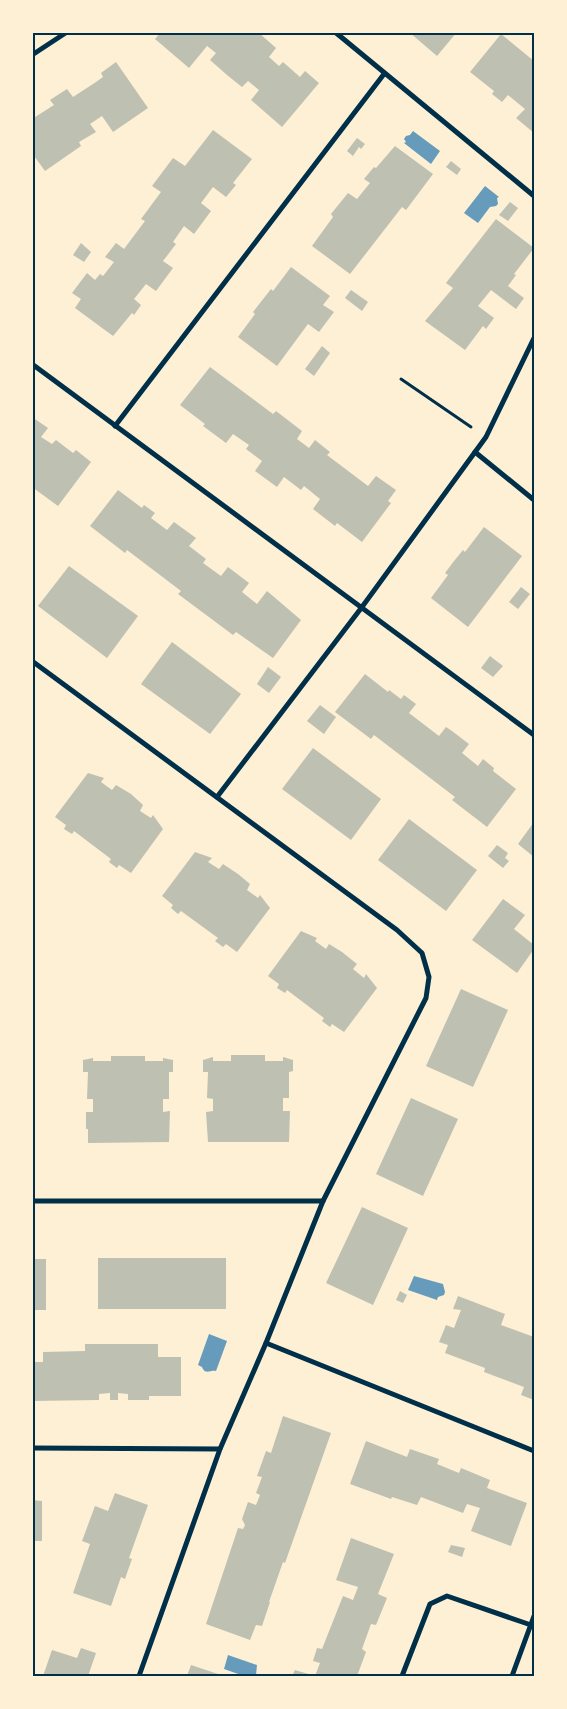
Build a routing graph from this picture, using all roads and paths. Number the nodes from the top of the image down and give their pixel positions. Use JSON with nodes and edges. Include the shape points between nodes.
{"nodes":[{"id":1,"x":67,"y":32,"type":"edge"},
{"id":2,"x":334,"y":32,"type":"edge"},
{"id":3,"x":32,"y":55,"type":"edge"},
{"id":4,"x":384,"y":74,"type":"junction"},
{"id":5,"x":534,"y":196,"type":"edge"},
{"id":6,"x":534,"y":338,"type":"edge"},
{"id":7,"x":32,"y":364,"type":"edge"},
{"id":8,"x":401,"y":379,"type":"dead end"},
{"id":9,"x":115,"y":426,"type":"junction"},
{"id":10,"x":486,"y":437,"type":"junction"},
{"id":11,"x":475,"y":452,"type":"junction"},
{"id":12,"x":534,"y":500,"type":"edge"},
{"id":13,"x":362,"y":607,"type":"junction"},
{"id":14,"x":32,"y":661,"type":"edge"},
{"id":15,"x":534,"y":735,"type":"edge"},
{"id":16,"x":217,"y":797,"type":"junction"},
{"id":17,"x":32,"y":1201,"type":"edge"},
{"id":18,"x":323,"y":1201,"type":"junction"},
{"id":19,"x":266,"y":1343,"type":"junction"},
{"id":20,"x":32,"y":1448,"type":"edge"},
{"id":21,"x":220,"y":1449,"type":"junction"},
{"id":22,"x":534,"y":1451,"type":"edge"},
{"id":23,"x":534,"y":1616,"type":"edge"},
{"id":24,"x":531,"y":1625,"type":"junction"},
{"id":25,"x":139,"y":1676,"type":"edge"},
{"id":26,"x":402,"y":1676,"type":"edge"},
{"id":27,"x":512,"y":1676,"type":"edge"}],
"edges":[{"from":1,"to":3,"type":"street"},
{"from":2,"to":4,"type":"street"},
{"from":4,"to":5,"type":"street"},
{"from":4,"to":9,"type":"street"},
{"from":6,"to":10,"type":"street"},
{"from":7,"to":9,"type":"street"},
{"from":8,"to":10,"type":"path"},
{"from":9,"to":13,"type":"street"},
{"from":10,"to":11,"type":"street"},
{"from":11,"to":12,"type":"street"},
{"from":11,"to":13,"type":"street"},
{"from":13,"to":15,"type":"street"},
{"from":13,"to":16,"type":"street"},
{"from":14,"to":16,"type":"street"},
{"from":16,"to":18,"type":"street","via":[[397,930],[422,953],[429,976],[426,998]]},
{"from":17,"to":18,"type":"street"},
{"from":18,"to":19,"type":"street"},
{"from":19,"to":21,"type":"street"},
{"from":19,"to":22,"type":"street"},
{"from":20,"to":21,"type":"street"},
{"from":21,"to":25,"type":"street"},
{"from":23,"to":24,"type":"street"},
{"from":24,"to":26,"type":"street","via":[[447,1596],[430,1604]]},
{"from":24,"to":27,"type":"street"}]}
